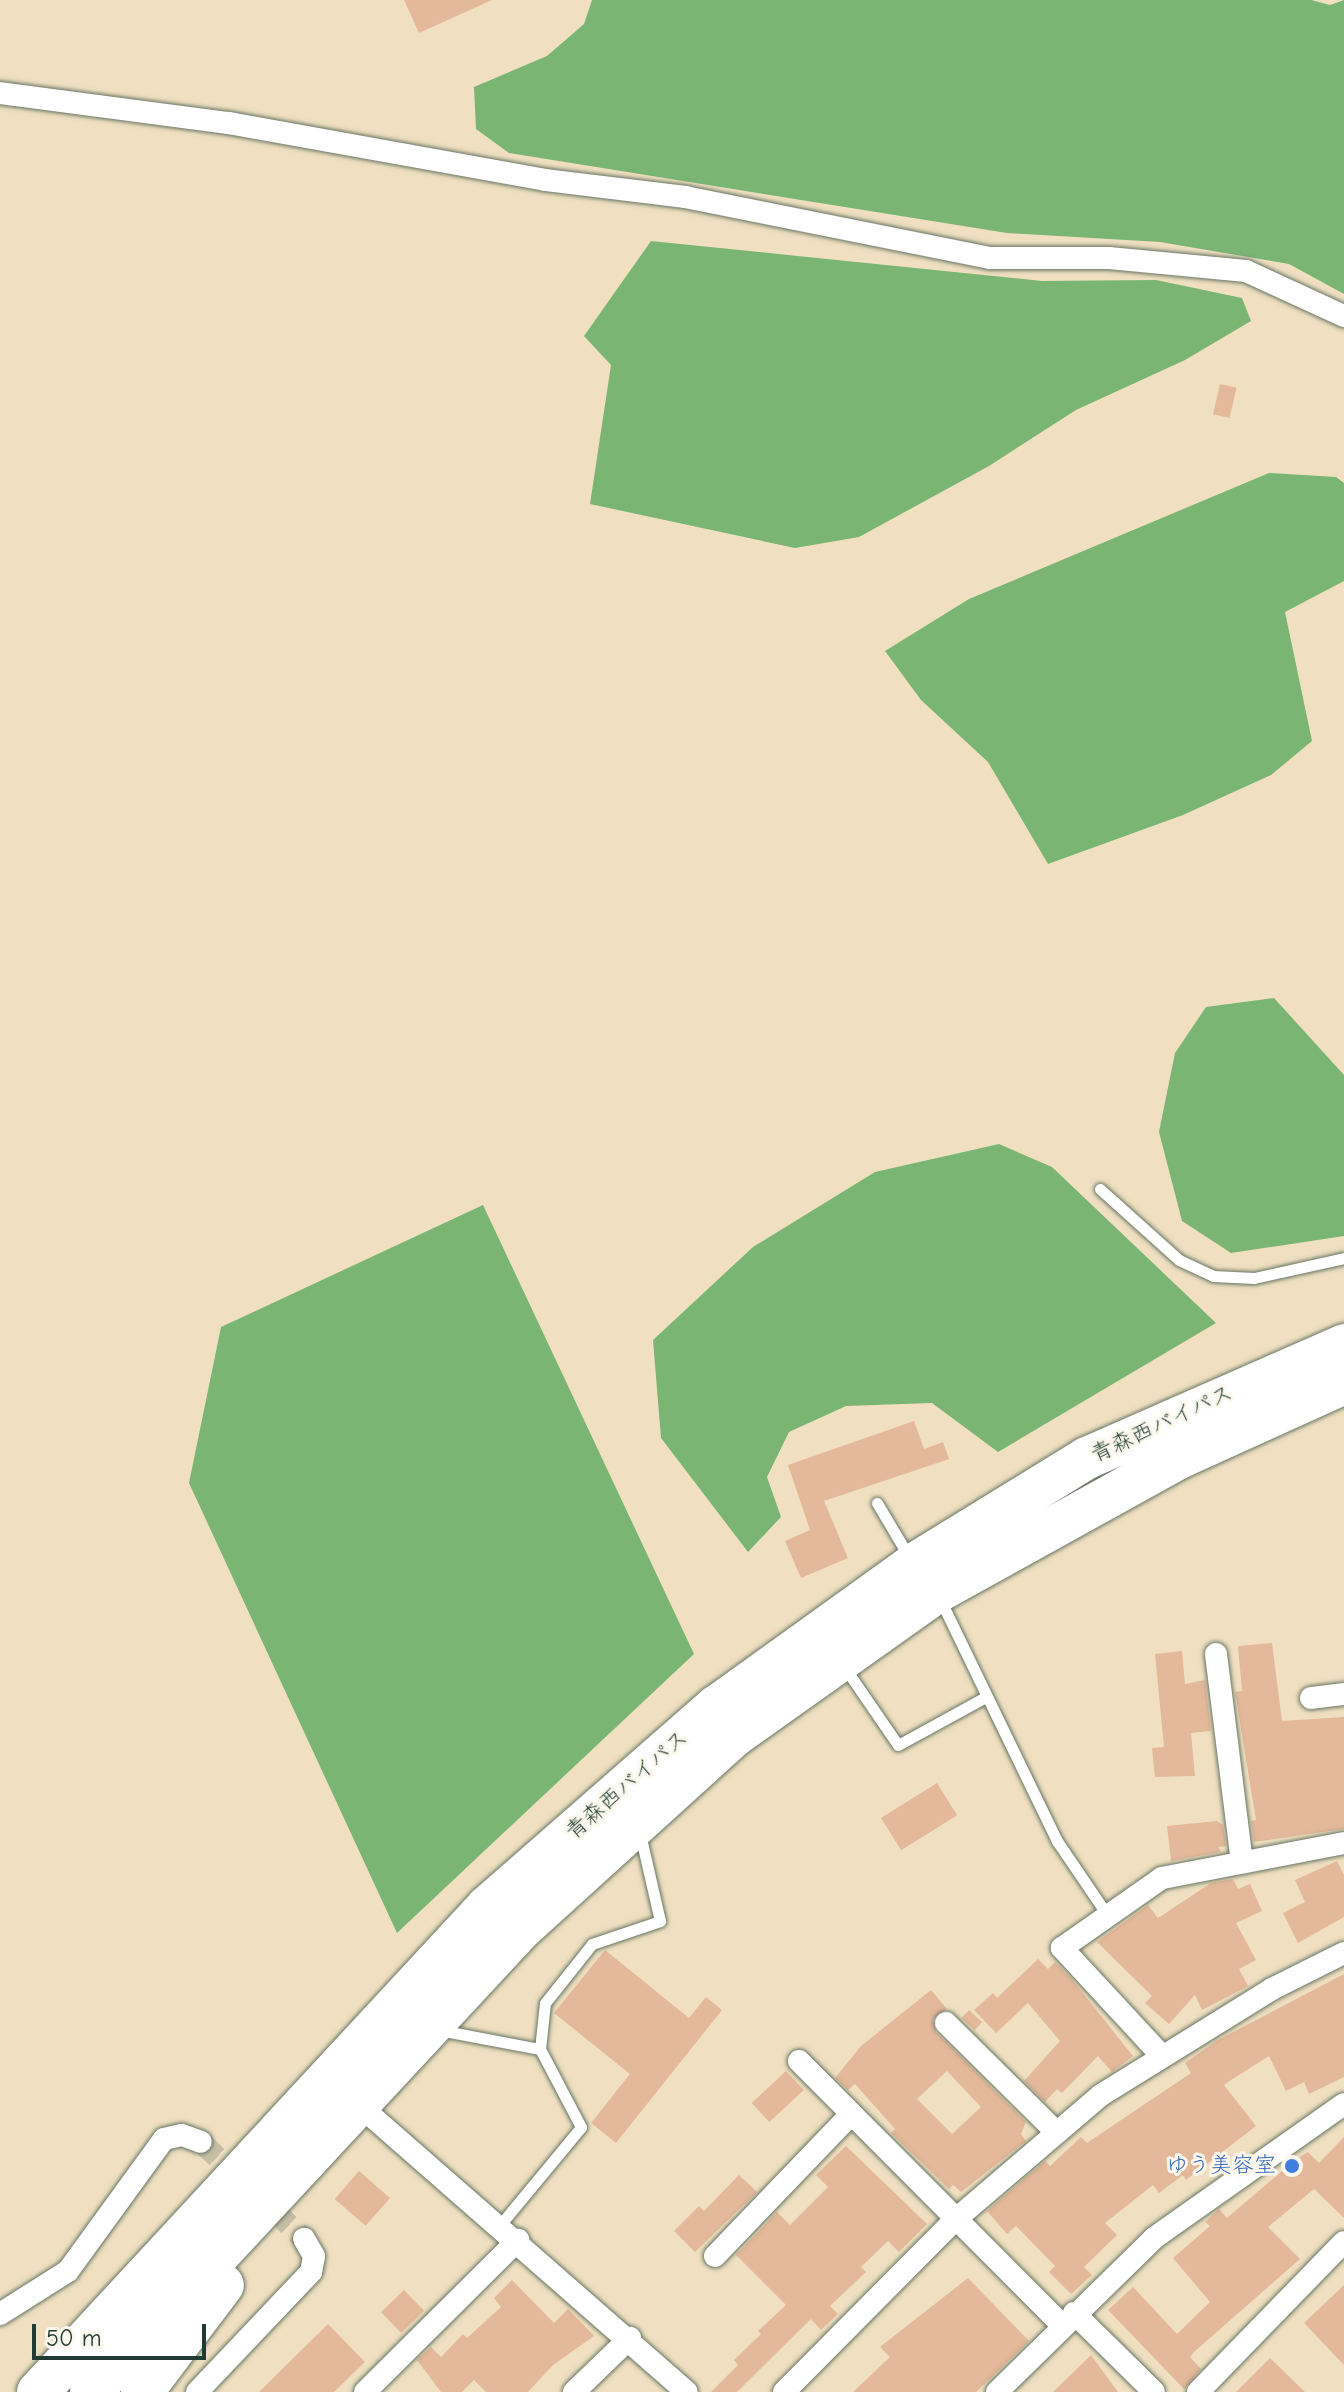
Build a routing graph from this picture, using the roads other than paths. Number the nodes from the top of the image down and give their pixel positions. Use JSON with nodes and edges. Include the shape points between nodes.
{"nodes":[{"id":1,"x":0,"y":93,"type":"edge"},
{"id":2,"x":1344,"y":316,"type":"edge"},
{"id":3,"x":1100,"y":1189,"type":"dead end"},
{"id":4,"x":1344,"y":1258,"type":"edge"},
{"id":5,"x":1344,"y":1345,"type":"edge"},
{"id":6,"x":1344,"y":1383,"type":"edge"},
{"id":7,"x":877,"y":1503,"type":"dead end"},
{"id":8,"x":925,"y":1578,"type":"junction"},
{"id":9,"x":1216,"y":1654,"type":"dead end"},
{"id":10,"x":840,"y":1661,"type":"junction"},
{"id":11,"x":1344,"y":1694,"type":"edge"},
{"id":12,"x":984,"y":1698,"type":"junction"},
{"id":13,"x":1311,"y":1698,"type":"dead end"},
{"id":14,"x":638,"y":1824,"type":"junction"},
{"id":15,"x":1344,"y":1843,"type":"edge"},
{"id":16,"x":1242,"y":1862,"type":"junction"},
{"id":17,"x":1108,"y":1916,"type":"junction"},
{"id":18,"x":1344,"y":1953,"type":"edge"},
{"id":19,"x":946,"y":2023,"type":"dead end"},
{"id":20,"x":430,"y":2029,"type":"junction"},
{"id":21,"x":540,"y":2049,"type":"junction"},
{"id":22,"x":1161,"y":2055,"type":"junction"},
{"id":23,"x":799,"y":2061,"type":"dead end"},
{"id":24,"x":1344,"y":2104,"type":"edge"},
{"id":25,"x":360,"y":2106,"type":"junction"},
{"id":26,"x":851,"y":2114,"type":"junction"},
{"id":27,"x":1056,"y":2132,"type":"junction"},
{"id":28,"x":201,"y":2142,"type":"tunnel mouth"},
{"id":29,"x":956,"y":2219,"type":"junction"},
{"id":30,"x":500,"y":2225,"type":"junction"},
{"id":31,"x":304,"y":2239,"type":"tunnel mouth"},
{"id":32,"x":518,"y":2240,"type":"junction"},
{"id":33,"x":1344,"y":2242,"type":"edge"},
{"id":34,"x":715,"y":2256,"type":"dead end"},
{"id":35,"x":0,"y":2314,"type":"edge"},
{"id":36,"x":1068,"y":2319,"type":"junction"},
{"id":37,"x":630,"y":2338,"type":"junction"},
{"id":38,"x":38,"y":2392,"type":"edge"},
{"id":39,"x":91,"y":2392,"type":"edge"},
{"id":40,"x":142,"y":2392,"type":"edge"},
{"id":41,"x":197,"y":2392,"type":"edge"},
{"id":42,"x":365,"y":2392,"type":"edge"},
{"id":43,"x":574,"y":2392,"type":"edge"},
{"id":44,"x":687,"y":2392,"type":"edge"},
{"id":45,"x":784,"y":2392,"type":"edge"},
{"id":46,"x":997,"y":2392,"type":"edge"},
{"id":47,"x":1154,"y":2392,"type":"edge"},
{"id":48,"x":1198,"y":2392,"type":"edge"}],
"edges":[{"from":1,"to":2,"type":"street","via":[[201,119],[545,180],[700,199],[990,258],[1109,258],[1246,271]]},
{"from":3,"to":4,"type":"lane","via":[[1179,1260],[1213,1276],[1254,1278]]},
{"from":5,"to":8,"type":"highway","name":"青森西バイパス","via":[[1087,1458]]},
{"from":6,"to":8,"type":"highway","name":"青森西バイパス"},
{"from":7,"to":8,"type":"lane"},
{"from":8,"to":10,"type":"highway","name":"青森西バイパス"},
{"from":8,"to":12,"type":"lane"},
{"from":8,"to":38,"type":"highway","name":"青森西バイパス","via":[[717,1706],[487,1907]]},
{"from":9,"to":16,"type":"street"},
{"from":10,"to":12,"type":"lane","via":[[898,1745]]},
{"from":10,"to":14,"type":"highway","name":"青森西バイパス","via":[[734,1736]]},
{"from":11,"to":13,"type":"street"},
{"from":12,"to":17,"type":"lane","via":[[1057,1841]]},
{"from":14,"to":20,"type":"highway","name":"青森西バイパス","via":[[520,1930]]},
{"from":14,"to":21,"type":"lane","via":[[660,1921],[592,1944],[545,2003]]},
{"from":15,"to":16,"type":"street"},
{"from":16,"to":17,"type":"street","via":[[1162,1878]]},
{"from":17,"to":22,"type":"street","via":[[1062,1948]]},
{"from":18,"to":22,"type":"street"},
{"from":19,"to":27,"type":"street"},
{"from":20,"to":21,"type":"lane"},
{"from":20,"to":25,"type":"highway","name":"青森西バイパス"},
{"from":21,"to":30,"type":"lane","via":[[581,2127]]},
{"from":22,"to":27,"type":"street"},
{"from":23,"to":26,"type":"street"},
{"from":24,"to":36,"type":"street","via":[[1154,2238]]},
{"from":25,"to":30,"type":"street"},
{"from":25,"to":39,"type":"highway","name":"青森西バイパス"},
{"from":25,"to":40,"type":"highway"},
{"from":26,"to":29,"type":"street"},
{"from":26,"to":34,"type":"street"},
{"from":27,"to":29,"type":"street"},
{"from":28,"to":35,"type":"street","via":[[182,2135],[164,2139],[68,2271]]},
{"from":29,"to":36,"type":"street"},
{"from":29,"to":45,"type":"street"},
{"from":30,"to":32,"type":"street"},
{"from":31,"to":41,"type":"street","via":[[314,2256],[311,2272]]},
{"from":32,"to":37,"type":"street"},
{"from":32,"to":42,"type":"street"},
{"from":33,"to":48,"type":"street"},
{"from":36,"to":46,"type":"street"},
{"from":36,"to":47,"type":"street"},
{"from":37,"to":43,"type":"street"},
{"from":37,"to":44,"type":"street"}]}
